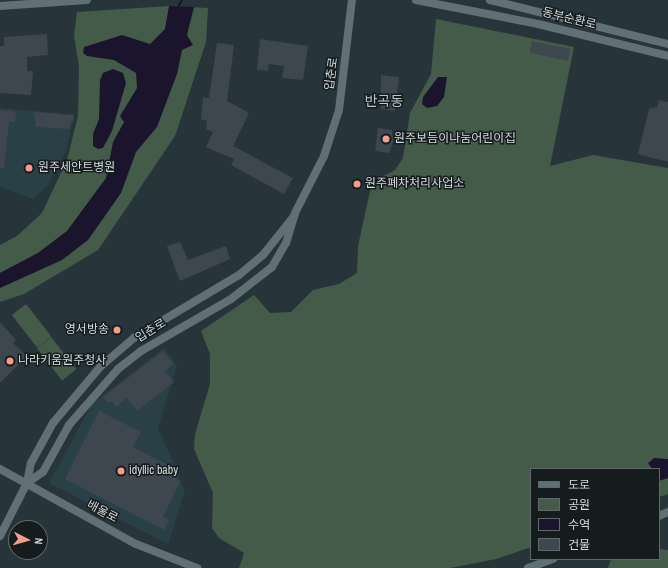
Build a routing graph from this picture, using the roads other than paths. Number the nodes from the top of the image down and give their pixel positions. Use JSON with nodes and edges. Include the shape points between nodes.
{"nodes":[{"id":1,"x":87,"y":0,"type":"edge"},
{"id":2,"x":352,"y":0,"type":"edge"},
{"id":3,"x":416,"y":0,"type":"edge"},
{"id":4,"x":490,"y":0,"type":"edge"},
{"id":5,"x":0,"y":6,"type":"edge"},
{"id":6,"x":540,"y":11,"type":"junction"},
{"id":7,"x":538,"y":24,"type":"junction"},
{"id":8,"x":668,"y":44,"type":"edge"},
{"id":9,"x":668,"y":56,"type":"edge"},
{"id":10,"x":295,"y":214,"type":"junction"},
{"id":11,"x":0,"y":469,"type":"edge"},
{"id":12,"x":28,"y":484,"type":"junction"},
{"id":13,"x":0,"y":536,"type":"edge"},
{"id":14,"x":550,"y":560,"type":"edge"},
{"id":15,"x":197,"y":568,"type":"edge"},
{"id":16,"x":528,"y":568,"type":"edge"}],
"edges":[{"from":1,"to":5,"type":"street"},
{"from":2,"to":10,"type":"street","name":"입춘로","via":[[339,110],[324,156]]},
{"from":3,"to":7,"type":"street","name":"동부순환로"},
{"from":4,"to":6,"type":"street","name":"동부순환로"},
{"from":6,"to":7,"type":"street"},
{"from":6,"to":8,"type":"street","name":"동부순환로"},
{"from":7,"to":9,"type":"street","name":"동부순환로"},
{"from":10,"to":12,"type":"street","name":"입춘로","via":[[263,255],[239,275],[135,337],[100,367],[52,423],[31,463]]},
{"from":10,"to":12,"type":"street","name":"입춘로","via":[[286,243],[272,267],[231,299],[141,351],[118,369],[69,425],[43,472]]},
{"from":11,"to":12,"type":"street","name":"배울로"},
{"from":12,"to":13,"type":"street","name":"입춘로"},
{"from":12,"to":15,"type":"street","name":"배울로","via":[[136,544]]},
{"from":14,"to":16,"type":"street"}]}
